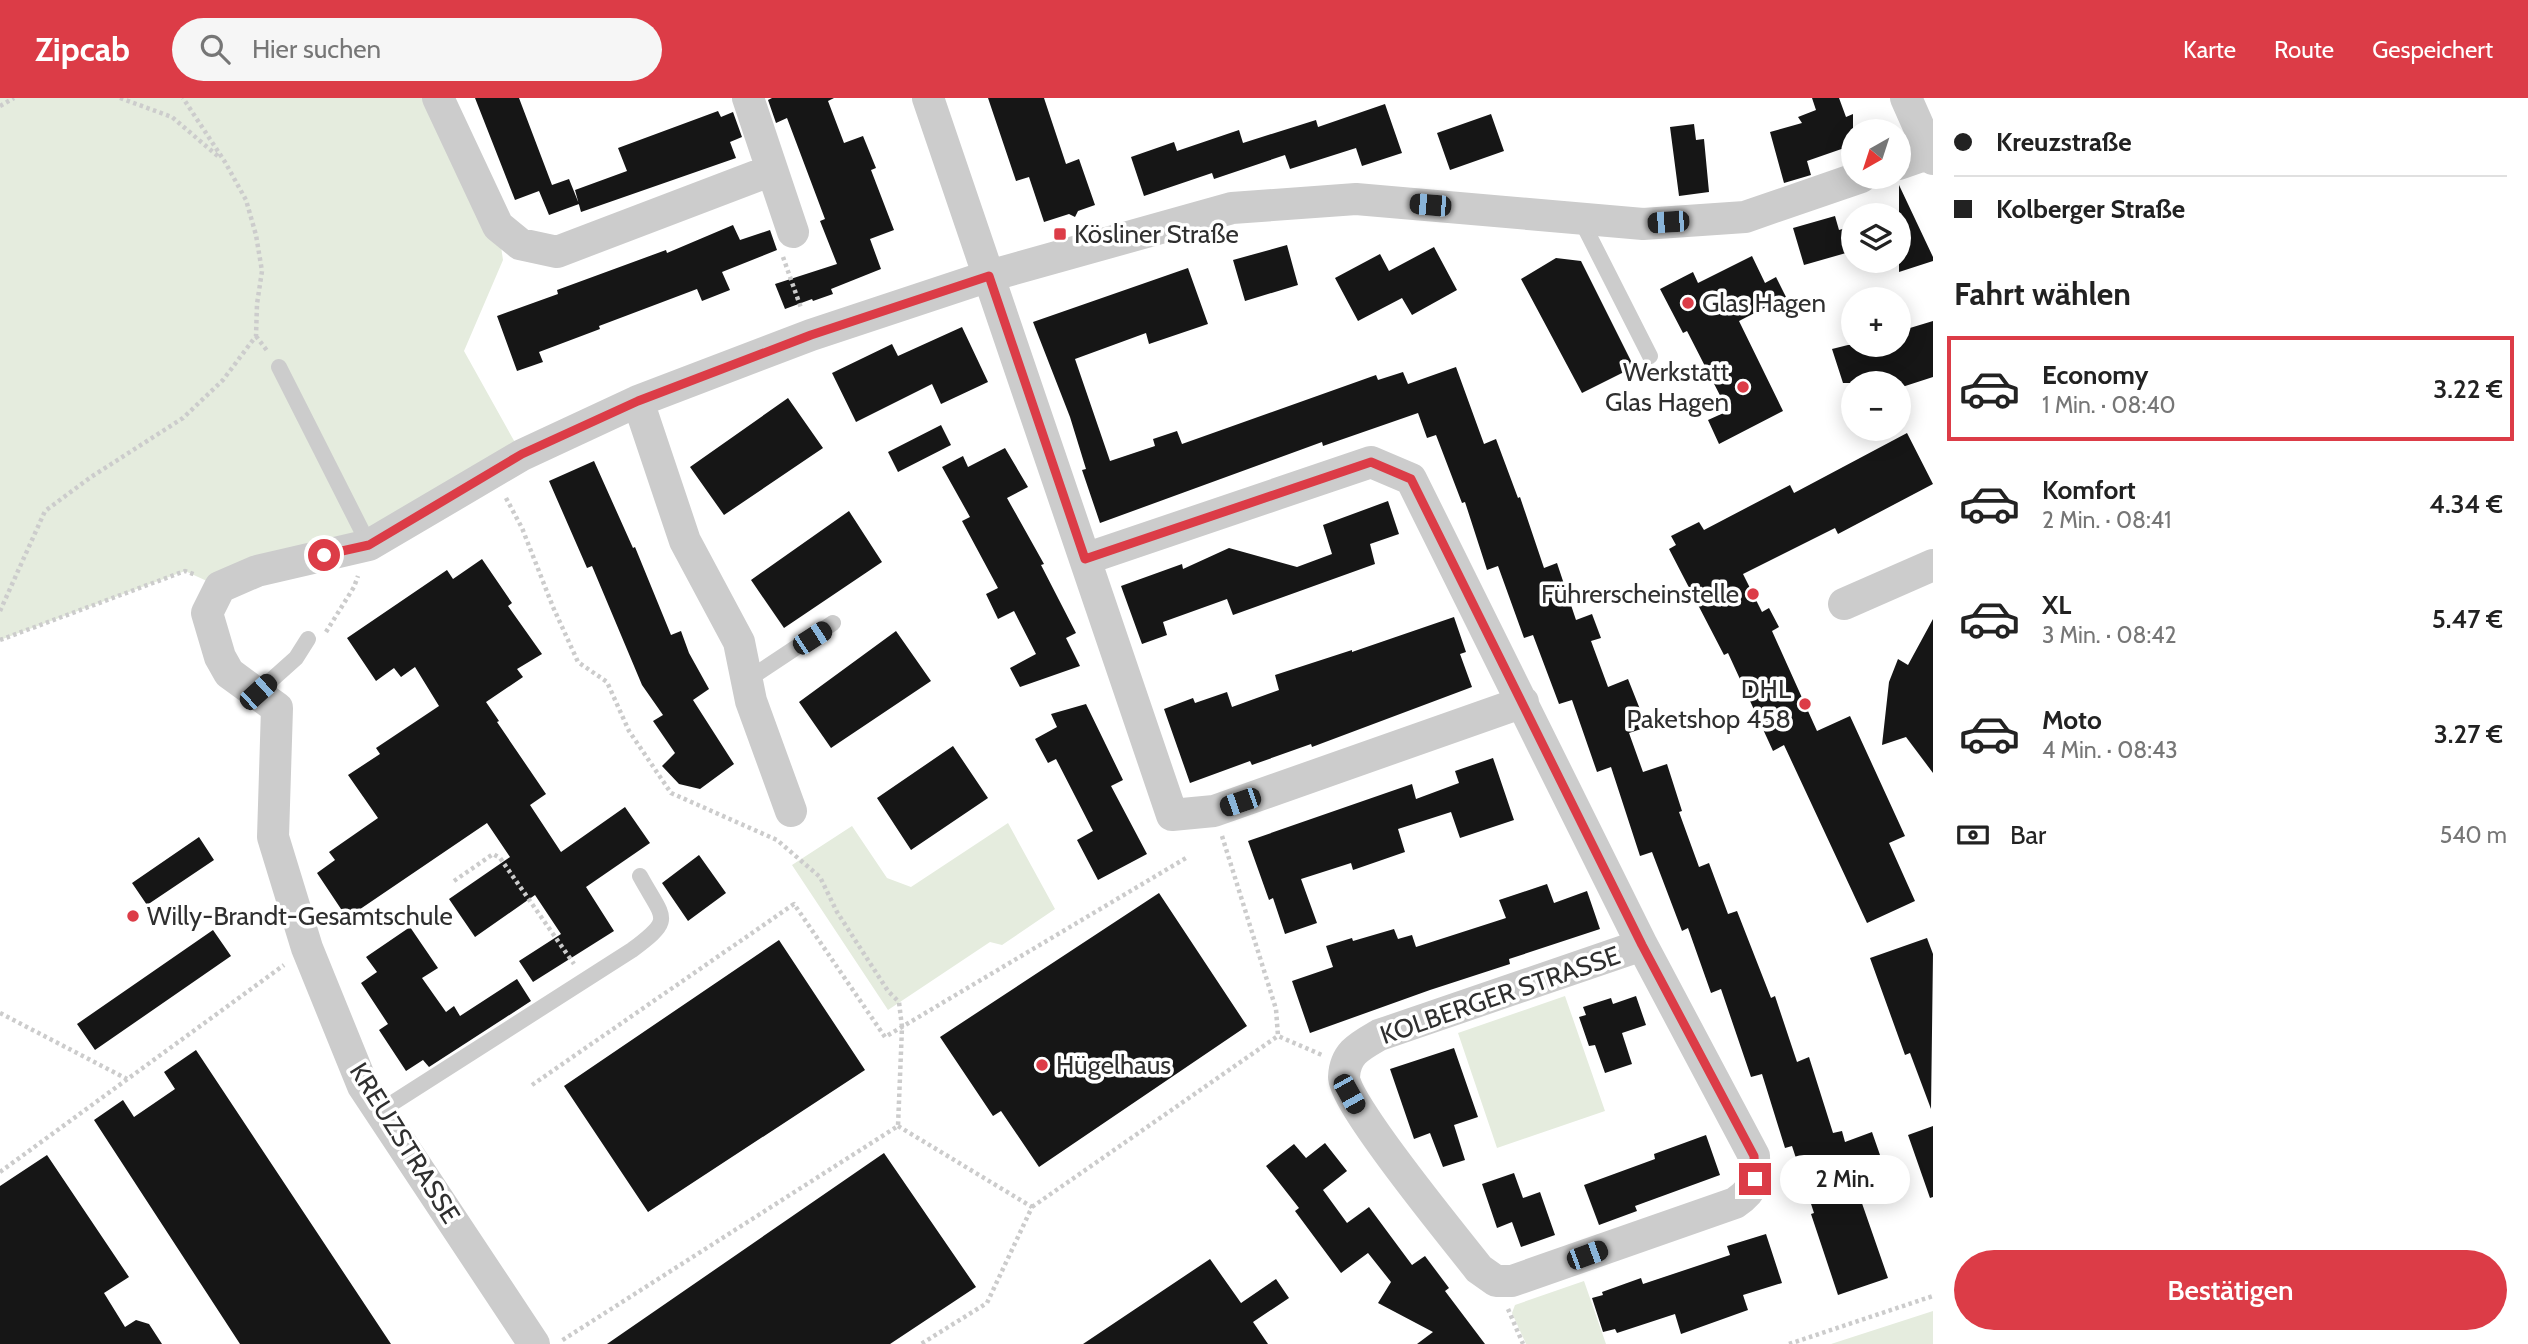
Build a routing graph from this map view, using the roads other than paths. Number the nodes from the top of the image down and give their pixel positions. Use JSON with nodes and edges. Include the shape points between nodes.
{"nodes":[{"id":1,"x":438,"y":98,"type":"edge"},
{"id":2,"x":748,"y":98,"type":"edge"},
{"id":3,"x":928,"y":98,"type":"edge"},
{"id":4,"x":1906,"y":98,"type":"edge"},
{"id":5,"x":1932,"y":154,"type":"edge"},
{"id":6,"x":1911,"y":160,"type":"edge"},
{"id":7,"x":772,"y":170,"type":"junction"},
{"id":8,"x":1841,"y":184,"type":"edge"},
{"id":9,"x":1580,"y":218,"type":"junction"},
{"id":10,"x":789,"y":220,"type":"road end"},
{"id":11,"x":989,"y":276,"type":"junction"},
{"id":12,"x":1650,"y":356,"type":"dead end"},
{"id":13,"x":279,"y":367,"type":"dead end"},
{"id":14,"x":638,"y":401,"type":"junction"},
{"id":15,"x":369,"y":545,"type":"junction"},
{"id":16,"x":1085,"y":559,"type":"junction"},
{"id":17,"x":1933,"y":565,"type":"edge"},
{"id":18,"x":1844,"y":604,"type":"dead end"},
{"id":19,"x":834,"y":624,"type":"dead end"},
{"id":20,"x":308,"y":639,"type":"road end"},
{"id":21,"x":747,"y":680,"type":"junction"},
{"id":22,"x":258,"y":692,"type":"junction"},
{"id":23,"x":1523,"y":702,"type":"junction"},
{"id":24,"x":792,"y":811,"type":"dead end"},
{"id":25,"x":640,"y":876,"type":"dead end"},
{"id":26,"x":1642,"y":945,"type":"junction"},
{"id":27,"x":380,"y":1111,"type":"junction"},
{"id":28,"x":534,"y":1344,"type":"edge"}],
"edges":[{"from":1,"to":7,"type":"street","via":[[498,226],[520,244],[557,252]]},
{"from":2,"to":7,"type":"street"},
{"from":3,"to":11,"type":"street"},
{"from":4,"to":5,"type":"street"},
{"from":5,"to":6,"type":"street"},
{"from":7,"to":10,"type":"street"},
{"from":8,"to":9,"type":"street","via":[[1745,217],[1643,224]]},
{"from":9,"to":11,"type":"street","via":[[1356,199],[1232,208]]},
{"from":9,"to":12,"type":"lane"},
{"from":11,"to":14,"type":"street","via":[[811,335]]},
{"from":11,"to":16,"type":"street"},
{"from":13,"to":15,"type":"lane"},
{"from":14,"to":15,"type":"street","via":[[522,454]]},
{"from":14,"to":21,"type":"street","via":[[685,541],[739,642]]},
{"from":15,"to":22,"type":"street","name":"KREUZSTRASSE","via":[[257,571],[220,587],[208,612],[220,657],[229,673]]},
{"from":16,"to":23,"type":"street","name":"KOLBERGER STRASSE","via":[[1371,462],[1411,479]]},
{"from":16,"to":23,"type":"street","via":[[1172,815],[1214,811]]},
{"from":17,"to":18,"type":"street"},
{"from":19,"to":21,"type":"lane"},
{"from":20,"to":22,"type":"lane","via":[[296,658]]},
{"from":21,"to":24,"type":"street"},
{"from":22,"to":27,"type":"street","name":"KREUZSTRASSE","via":[[277,708],[273,837],[307,948],[363,1086]]},
{"from":23,"to":26,"type":"street","name":"KOLBERGER STRASSE"},
{"from":25,"to":27,"type":"lane","via":[[662,915],[662,925],[655,933]]},
{"from":26,"to":26,"type":"street","name":"KOLBERGER STRASSE","via":[[1754,1156],[1755,1179],[1735,1203],[1512,1281],[1496,1281],[1479,1269],[1362,1116],[1343,1081],[1346,1066],[1354,1049],[1379,1035]]},
{"from":27,"to":28,"type":"street","name":"KREUZSTRASSE"}]}
